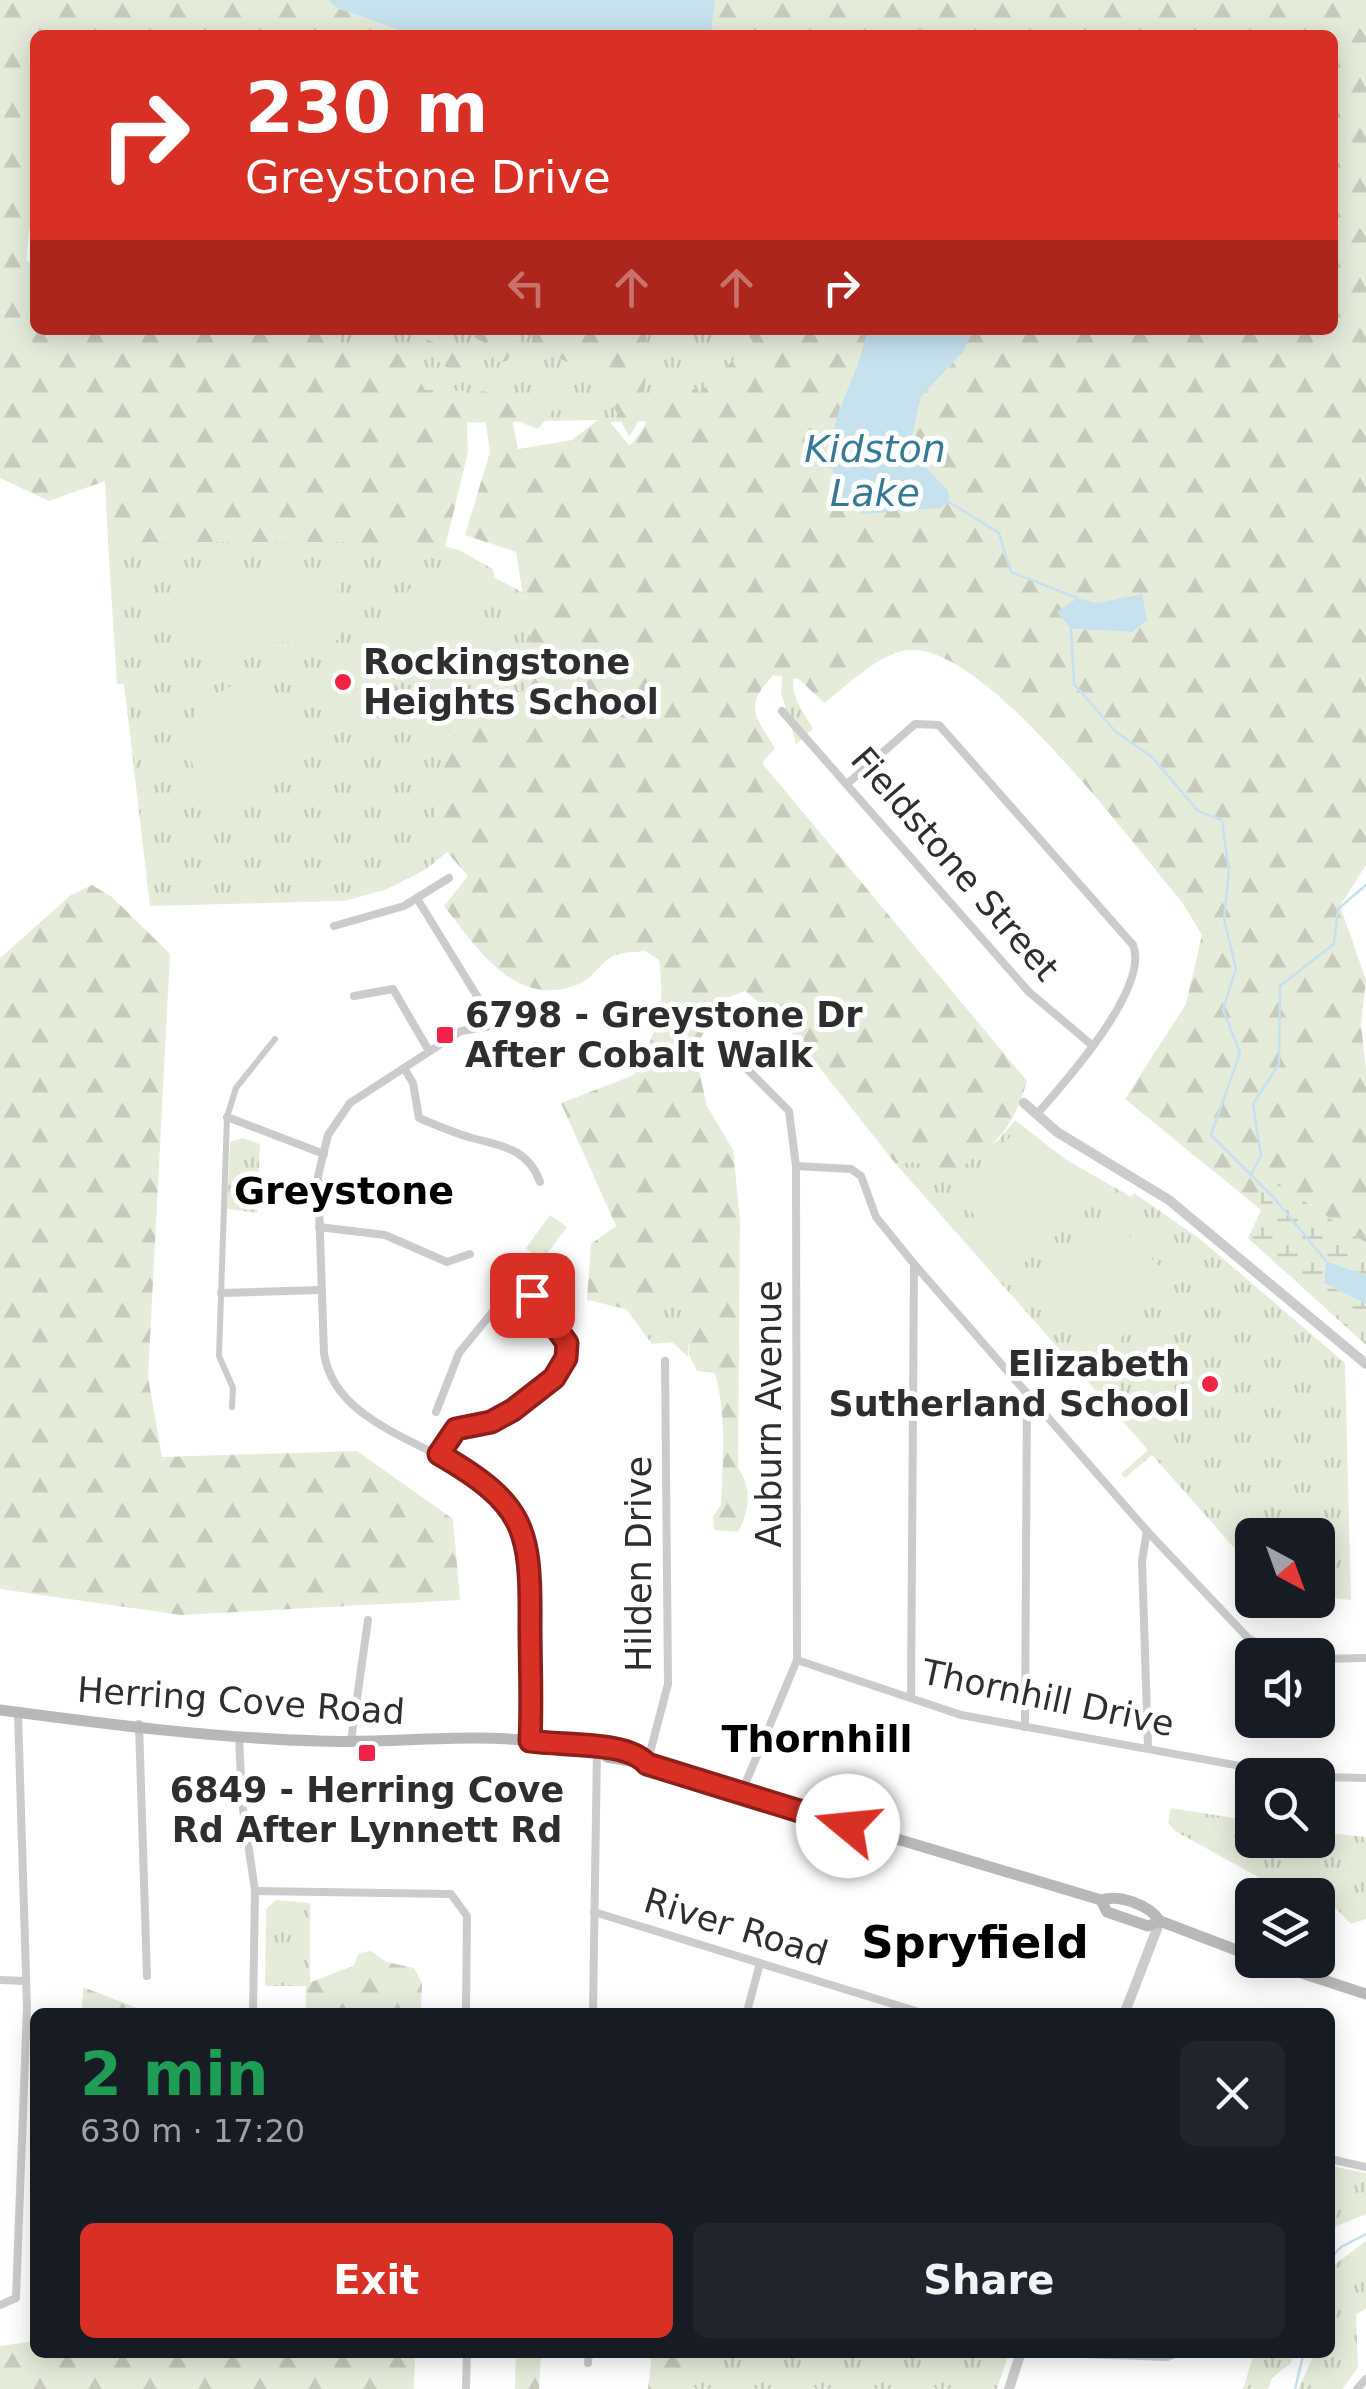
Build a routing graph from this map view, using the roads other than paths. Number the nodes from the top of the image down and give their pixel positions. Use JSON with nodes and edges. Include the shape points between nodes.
{"nodes":[{"id":1,"x":782,"y":711,"type":"dead end"},
{"id":2,"x":847,"y":784,"type":"junction"},
{"id":3,"x":450,"y":878,"type":"dead end"},
{"id":4,"x":418,"y":900,"type":"junction"},
{"id":5,"x":334,"y":926,"type":"dead end"},
{"id":6,"x":354,"y":996,"type":"dead end"},
{"id":7,"x":275,"y":1039,"type":"dead end"},
{"id":8,"x":1093,"y":1046,"type":"junction"},
{"id":9,"x":726,"y":1048,"type":"dead end"},
{"id":10,"x":429,"y":1051,"type":"junction"},
{"id":11,"x":404,"y":1068,"type":"junction"},
{"id":12,"x":1024,"y":1103,"type":"dead end"},
{"id":13,"x":1037,"y":1114,"type":"junction"},
{"id":14,"x":227,"y":1118,"type":"junction"},
{"id":15,"x":324,"y":1154,"type":"junction"},
{"id":16,"x":796,"y":1166,"type":"junction"},
{"id":17,"x":540,"y":1182,"type":"dead end"},
{"id":18,"x":318,"y":1227,"type":"junction"},
{"id":19,"x":470,"y":1254,"type":"dead end"},
{"id":20,"x":914,"y":1264,"type":"junction"},
{"id":21,"x":320,"y":1290,"type":"junction"},
{"id":22,"x":221,"y":1293,"type":"junction"},
{"id":23,"x":664,"y":1361,"type":"dead end"},
{"id":24,"x":1366,"y":1364,"type":"edge"},
{"id":25,"x":1027,"y":1393,"type":"junction"},
{"id":26,"x":232,"y":1407,"type":"dead end"},
{"id":27,"x":436,"y":1412,"type":"dead end"},
{"id":28,"x":439,"y":1454,"type":"junction"},
{"id":29,"x":1146,"y":1531,"type":"junction"},
{"id":30,"x":368,"y":1620,"type":"dead end"},
{"id":31,"x":1248,"y":1638,"type":"edge"},
{"id":32,"x":1366,"y":1658,"type":"edge"},
{"id":33,"x":1335,"y":1659,"type":"edge"},
{"id":34,"x":798,"y":1660,"type":"junction"},
{"id":35,"x":911,"y":1698,"type":"junction"},
{"id":36,"x":0,"y":1710,"type":"edge"},
{"id":37,"x":18,"y":1713,"type":"junction"},
{"id":38,"x":139,"y":1724,"type":"junction"},
{"id":39,"x":1024,"y":1727,"type":"junction"},
{"id":40,"x":239,"y":1736,"type":"junction"},
{"id":41,"x":352,"y":1741,"type":"junction"},
{"id":42,"x":530,"y":1741,"type":"junction"},
{"id":43,"x":1148,"y":1746,"type":"junction"},
{"id":44,"x":597,"y":1749,"type":"junction"},
{"id":45,"x":647,"y":1764,"type":"junction"},
{"id":46,"x":1235,"y":1764,"type":"edge"},
{"id":47,"x":1335,"y":1777,"type":"edge"},
{"id":48,"x":1366,"y":1778,"type":"edge"},
{"id":49,"x":741,"y":1794,"type":"junction"},
{"id":50,"x":256,"y":1891,"type":"junction"},
{"id":51,"x":594,"y":1912,"type":"junction"},
{"id":52,"x":1160,"y":1921,"type":"junction"},
{"id":53,"x":1235,"y":1950,"type":"edge"},
{"id":54,"x":760,"y":1963,"type":"junction"},
{"id":55,"x":147,"y":1976,"type":"dead end"},
{"id":56,"x":1317,"y":1978,"type":"edge"},
{"id":57,"x":0,"y":1980,"type":"edge"},
{"id":58,"x":26,"y":1980,"type":"junction"},
{"id":59,"x":1366,"y":1994,"type":"edge"},
{"id":60,"x":253,"y":2008,"type":"edge"},
{"id":61,"x":466,"y":2008,"type":"edge"},
{"id":62,"x":593,"y":2008,"type":"edge"},
{"id":63,"x":748,"y":2008,"type":"dead end"},
{"id":64,"x":906,"y":2008,"type":"edge"},
{"id":65,"x":1127,"y":2008,"type":"edge"},
{"id":66,"x":1335,"y":2160,"type":"edge"},
{"id":67,"x":1366,"y":2167,"type":"edge"},
{"id":68,"x":0,"y":2305,"type":"edge"},
{"id":69,"x":467,"y":2358,"type":"edge"},
{"id":70,"x":588,"y":2358,"type":"edge"},
{"id":71,"x":1020,"y":2358,"type":"edge"},
{"id":72,"x":588,"y":2363,"type":"dead end"},
{"id":73,"x":1366,"y":2379,"type":"edge"},
{"id":74,"x":466,"y":2389,"type":"edge"},
{"id":75,"x":1009,"y":2389,"type":"edge"},
{"id":76,"x":1357,"y":2389,"type":"edge"}],
"edges":[{"from":1,"to":2,"type":"street","name":"Fieldstone Street"},
{"from":2,"to":8,"type":"street","name":"Fieldstone Street","via":[[1037,1000]]},
{"from":2,"to":8,"type":"street","via":[[915,724],[944,728],[1135,950],[1135,972]]},
{"from":3,"to":4,"type":"street"},
{"from":4,"to":5,"type":"street"},
{"from":4,"to":10,"type":"street","via":[[488,1018],[487,1027],[461,1031]]},
{"from":6,"to":10,"type":"street","via":[[394,990]]},
{"from":7,"to":14,"type":"street","via":[[236,1088]]},
{"from":8,"to":13,"type":"street"},
{"from":9,"to":16,"type":"street","name":"Auburn Avenue","via":[[789,1111]]},
{"from":10,"to":11,"type":"street"},
{"from":11,"to":15,"type":"street","via":[[350,1103],[328,1135]]},
{"from":11,"to":17,"type":"street","via":[[419,1118],[504,1144]]},
{"from":12,"to":13,"type":"street"},
{"from":13,"to":24,"type":"street","via":[[1169,1200]]},
{"from":14,"to":15,"type":"street"},
{"from":14,"to":22,"type":"street"},
{"from":15,"to":18,"type":"street"},
{"from":16,"to":20,"type":"street","via":[[858,1173],[876,1217]]},
{"from":16,"to":34,"type":"street","name":"Auburn Avenue"},
{"from":18,"to":19,"type":"street","via":[[385,1235],[447,1262]]},
{"from":18,"to":21,"type":"street"},
{"from":20,"to":25,"type":"street"},
{"from":20,"to":35,"type":"street"},
{"from":21,"to":22,"type":"street"},
{"from":21,"to":28,"type":"street","via":[[324,1354],[336,1389],[361,1412]]},
{"from":22,"to":26,"type":"street","via":[[219,1356],[232,1384]]},
{"from":23,"to":45,"type":"street","name":"Hilden Drive","via":[[668,1684]]},
{"from":25,"to":29,"type":"street"},
{"from":25,"to":39,"type":"street"},
{"from":27,"to":28,"type":"street","via":[[460,1353],[494,1310],[502,1284],[524,1288],[567,1343],[561,1368],[508,1414],[456,1429]]},
{"from":28,"to":42,"type":"street","via":[[501,1497],[525,1536],[531,1568]]},
{"from":29,"to":31,"type":"street"},
{"from":29,"to":43,"type":"street"},
{"from":30,"to":41,"type":"street"},
{"from":32,"to":33,"type":"street"},
{"from":34,"to":35,"type":"street","name":"Thornhill Drive"},
{"from":34,"to":49,"type":"street","name":"Auburn Avenue"},
{"from":35,"to":39,"type":"street","name":"Thornhill Drive"},
{"from":36,"to":37,"type":"main road","name":"Herring Cove Road"},
{"from":37,"to":38,"type":"main road","name":"Herring Cove Road"},
{"from":37,"to":58,"type":"street"},
{"from":38,"to":40,"type":"main road","name":"Herring Cove Road"},
{"from":38,"to":55,"type":"street"},
{"from":39,"to":43,"type":"street","name":"Thornhill Drive"},
{"from":40,"to":41,"type":"main road","name":"Herring Cove Road"},
{"from":40,"to":50,"type":"street"},
{"from":41,"to":42,"type":"main road","name":"Herring Cove Road"},
{"from":42,"to":44,"type":"main road","name":"Herring Cove Road"},
{"from":43,"to":46,"type":"street","name":"Thornhill Drive"},
{"from":44,"to":45,"type":"main road","name":"Herring Cove Road","via":[[609,1745],[638,1753]]},
{"from":44,"to":51,"type":"street"},
{"from":45,"to":49,"type":"main road","name":"Herring Cove Road"},
{"from":47,"to":48,"type":"street"},
{"from":49,"to":52,"type":"main road","name":"Herring Cove Road","via":[[1101,1900],[1108,1912],[1148,1926]]},
{"from":50,"to":60,"type":"street"},
{"from":50,"to":61,"type":"street","via":[[442,1892],[467,1916]]},
{"from":51,"to":54,"type":"street","name":"River Road"},
{"from":51,"to":62,"type":"street"},
{"from":52,"to":53,"type":"main road","name":"Herring Cove Road"},
{"from":52,"to":65,"type":"street"},
{"from":54,"to":63,"type":"street"},
{"from":54,"to":64,"type":"street","name":"River Road"},
{"from":56,"to":59,"type":"main road"},
{"from":57,"to":58,"type":"street"},
{"from":58,"to":68,"type":"street","via":[[16,2298]]},
{"from":66,"to":67,"type":"street"},
{"from":69,"to":74,"type":"street"},
{"from":70,"to":72,"type":"street"},
{"from":71,"to":75,"type":"street"},
{"from":73,"to":76,"type":"street"}]}
